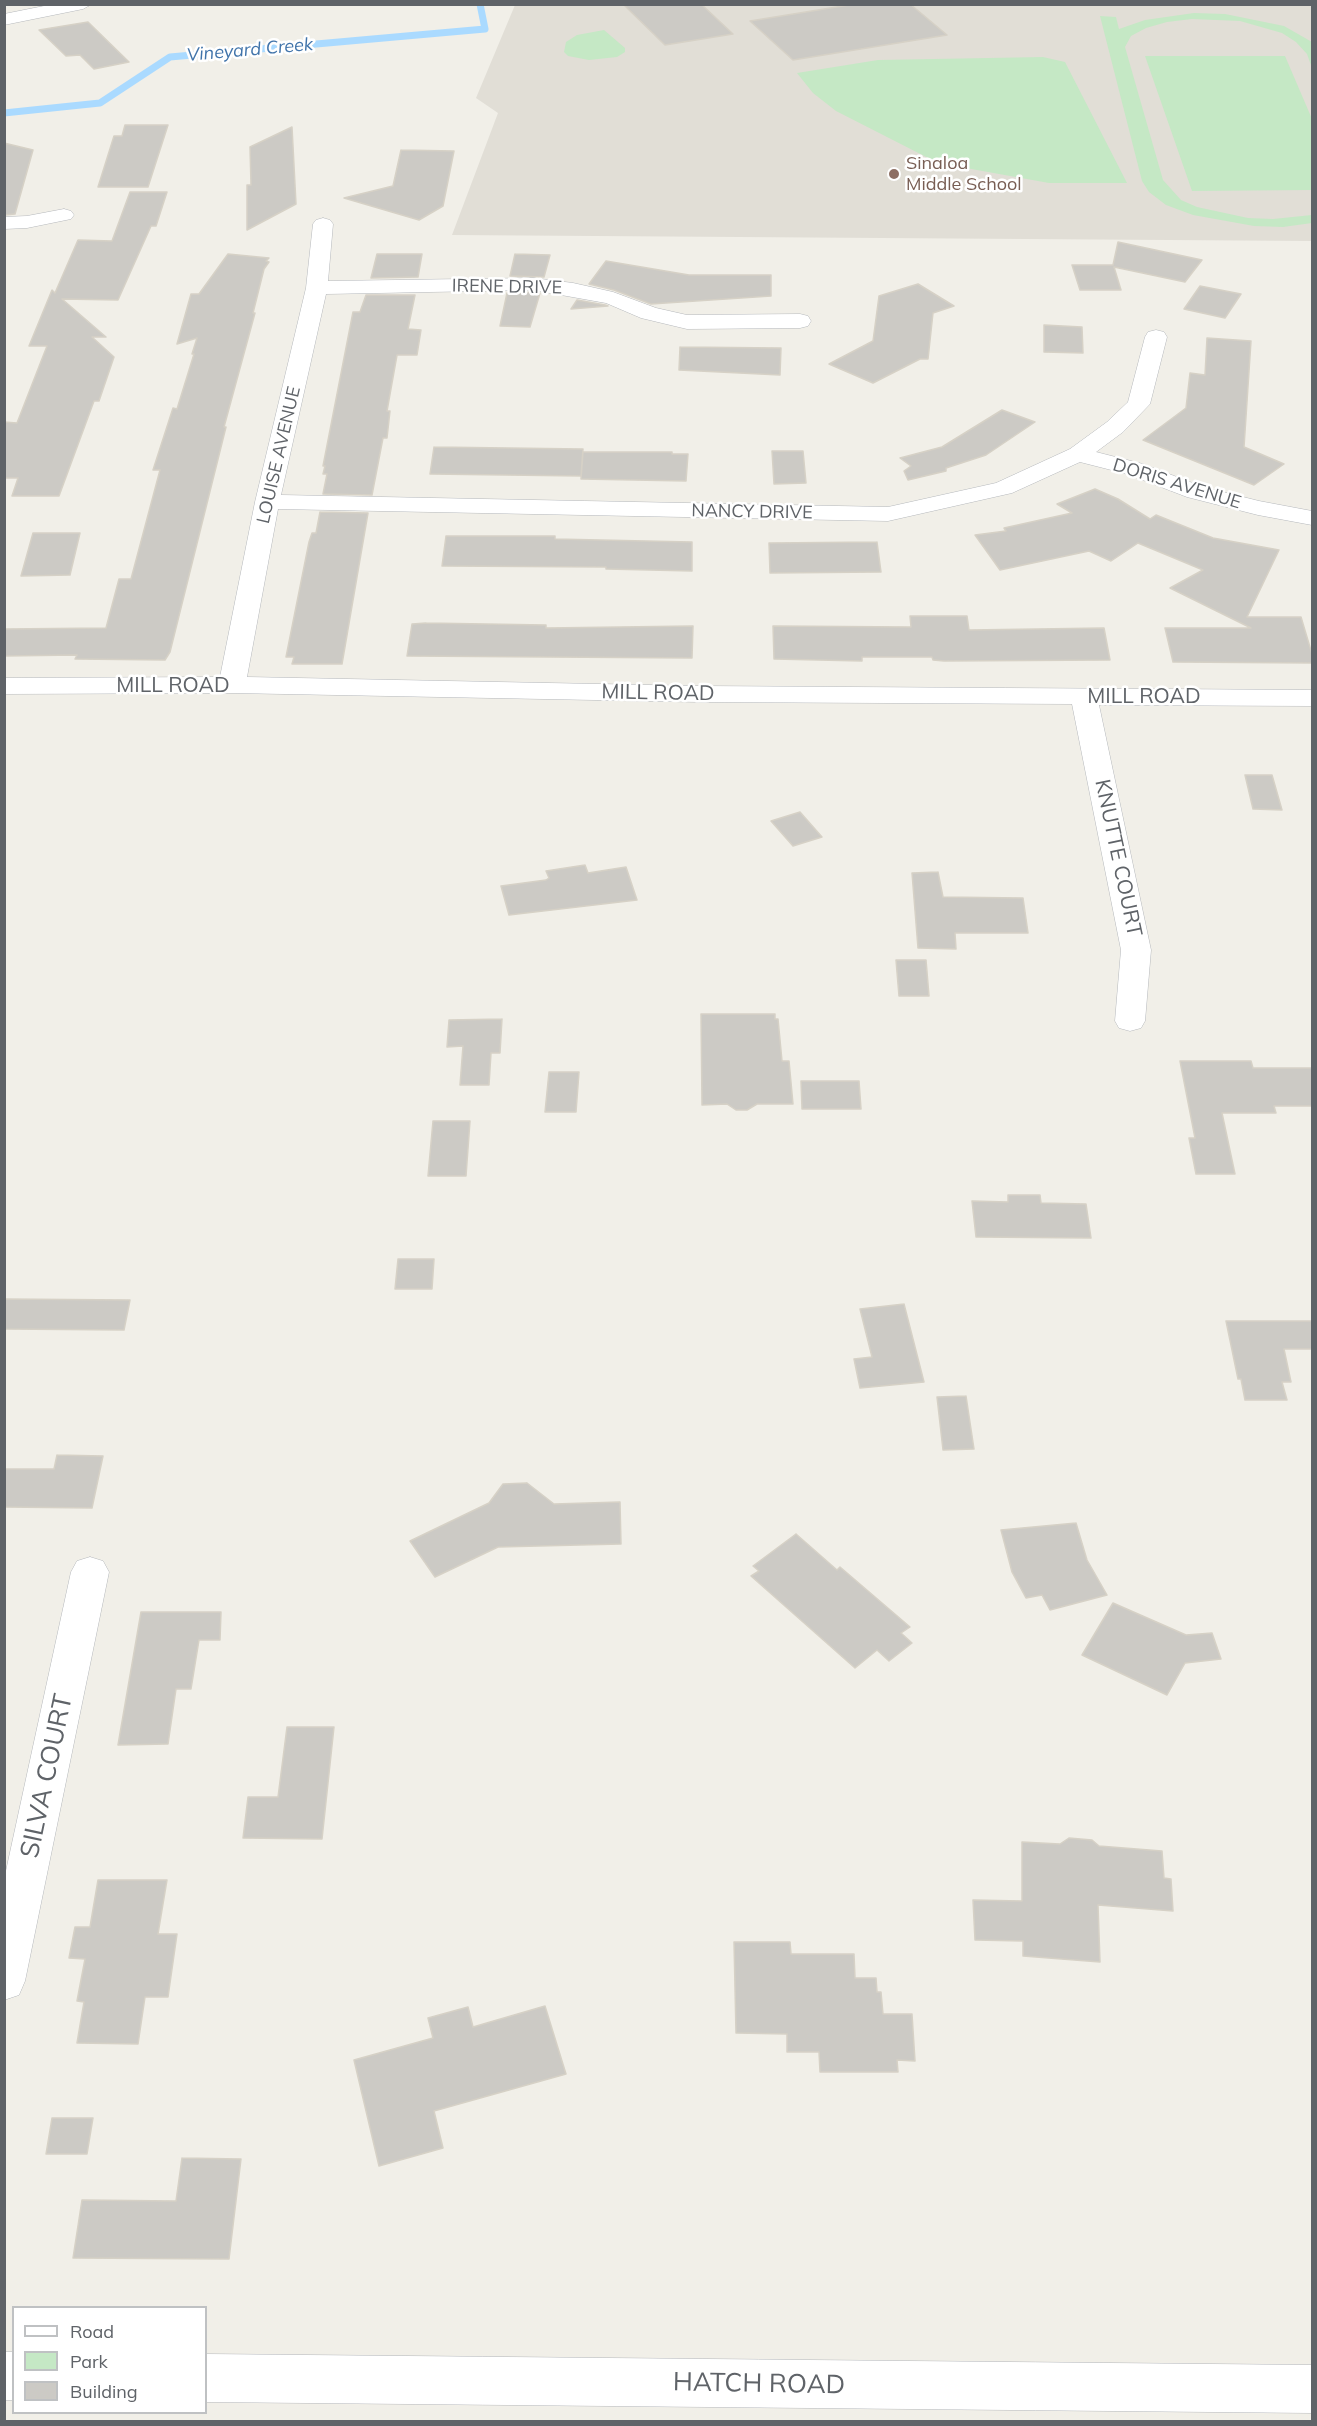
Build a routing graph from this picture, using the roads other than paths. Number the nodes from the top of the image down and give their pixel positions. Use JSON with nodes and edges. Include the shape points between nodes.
{"nodes":[{"id":1,"x":77,"y":5,"type":"edge"},
{"id":2,"x":4,"y":20,"type":"edge"},
{"id":3,"x":64,"y":215,"type":"dead end"},
{"id":4,"x":4,"y":223,"type":"edge"},
{"id":5,"x":323,"y":224,"type":"dead end"},
{"id":6,"x":317,"y":288,"type":"junction"},
{"id":7,"x":800,"y":321,"type":"dead end"},
{"id":8,"x":1156,"y":337,"type":"dead end"},
{"id":9,"x":1078,"y":454,"type":"junction"},
{"id":10,"x":267,"y":502,"type":"junction"},
{"id":11,"x":1312,"y":518,"type":"edge"},
{"id":12,"x":232,"y":685,"type":"junction"},
{"id":13,"x":4,"y":686,"type":"edge"},
{"id":14,"x":1084,"y":696,"type":"junction"},
{"id":15,"x":1312,"y":698,"type":"edge"},
{"id":16,"x":1130,"y":1020,"type":"dead end"},
{"id":17,"x":90,"y":1572,"type":"dead end"},
{"id":18,"x":4,"y":1981,"type":"edge"},
{"id":19,"x":207,"y":2378,"type":"edge"},
{"id":20,"x":1312,"y":2389,"type":"edge"}],
"edges":[{"from":1,"to":2,"type":"street"},
{"from":3,"to":4,"type":"street"},
{"from":5,"to":6,"type":"street","name":"LOUISE AVENUE"},
{"from":6,"to":7,"type":"street","name":"IRENE DRIVE","via":[[534,284],[613,298],[687,322]]},
{"from":6,"to":10,"type":"street","name":"LOUISE AVENUE"},
{"from":8,"to":9,"type":"street","name":"NANCY DRIVE","via":[[1139,404]]},
{"from":9,"to":10,"type":"street","name":"NANCY DRIVE","via":[[1004,488],[888,514]]},
{"from":9,"to":11,"type":"street","name":"DORIS AVENUE","via":[[1135,469],[1195,492]]},
{"from":10,"to":12,"type":"street","name":"LOUISE AVENUE"},
{"from":12,"to":13,"type":"street","name":"MILL ROAD"},
{"from":12,"to":14,"type":"street","name":"MILL ROAD"},
{"from":14,"to":15,"type":"street","name":"MILL ROAD"},
{"from":14,"to":16,"type":"street","name":"KNUTTE COURT","via":[[1136,950]]},
{"from":17,"to":18,"type":"street","name":"SILVA COURT"},
{"from":19,"to":20,"type":"street","name":"HATCH ROAD"}]}
